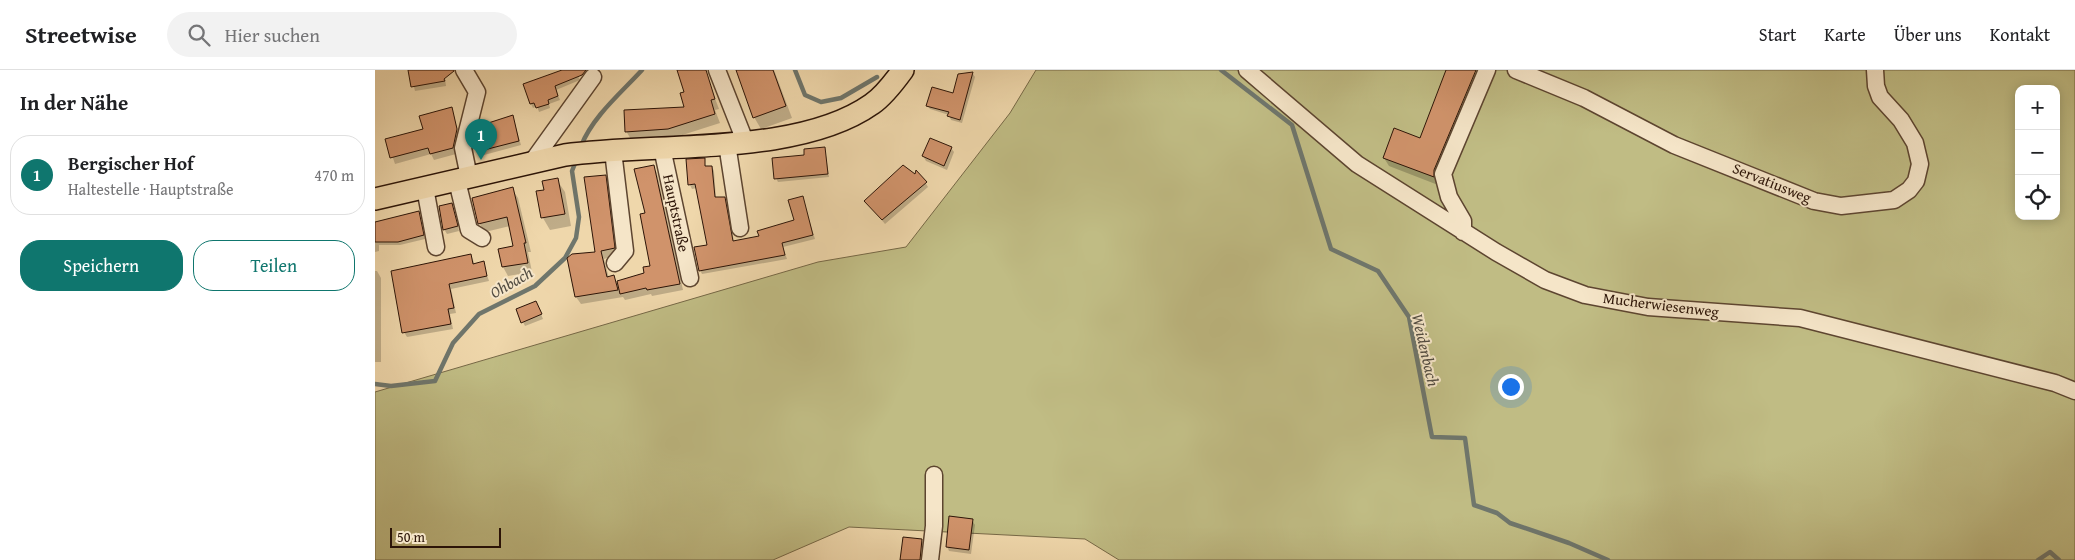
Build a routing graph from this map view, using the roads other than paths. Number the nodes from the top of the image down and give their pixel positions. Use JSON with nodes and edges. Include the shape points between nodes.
{"nodes":[{"id":1,"x":463,"y":70,"type":"edge"},
{"id":2,"x":717,"y":70,"type":"edge"},
{"id":3,"x":903,"y":70,"type":"edge"},
{"id":4,"x":1247,"y":70,"type":"edge"},
{"id":5,"x":1487,"y":70,"type":"edge"},
{"id":6,"x":1516,"y":70,"type":"edge"},
{"id":7,"x":1875,"y":70,"type":"edge"},
{"id":8,"x":593,"y":78,"type":"dead end"},
{"id":9,"x":736,"y":142,"type":"junction"},
{"id":10,"x":663,"y":148,"type":"junction"},
{"id":11,"x":613,"y":151,"type":"junction"},
{"id":12,"x":532,"y":162,"type":"junction"},
{"id":13,"x":463,"y":179,"type":"junction"},
{"id":14,"x":425,"y":188,"type":"junction"},
{"id":15,"x":375,"y":199,"type":"edge"},
{"id":16,"x":739,"y":228,"type":"dead end"},
{"id":17,"x":1463,"y":232,"type":"junction"},
{"id":18,"x":481,"y":238,"type":"dead end"},
{"id":19,"x":436,"y":247,"type":"dead end"},
{"id":20,"x":615,"y":263,"type":"dead end"},
{"id":21,"x":690,"y":278,"type":"dead end"},
{"id":22,"x":2075,"y":391,"type":"edge"},
{"id":23,"x":934,"y":474,"type":"dead end"},
{"id":24,"x":930,"y":560,"type":"edge"}],
"edges":[{"from":1,"to":13,"type":"street","via":[[477,92],[463,148]]},
{"from":2,"to":9,"type":"street"},
{"from":3,"to":9,"type":"main road","via":[[874,103],[841,121],[792,135]]},
{"from":4,"to":17,"type":"street","name":"Mucherwiesenweg","via":[[1357,164]]},
{"from":5,"to":17,"type":"street","via":[[1443,174],[1449,197],[1463,221]]},
{"from":6,"to":7,"type":"street","name":"Servatiusweg","via":[[1584,98],[1674,145],[1813,201],[1841,206],[1894,200],[1909,190],[1916,180],[1920,164],[1915,143],[1881,97]]},
{"from":8,"to":12,"type":"street"},
{"from":9,"to":10,"type":"main road"},
{"from":9,"to":16,"type":"street"},
{"from":10,"to":11,"type":"main road"},
{"from":10,"to":21,"type":"street","name":"Hauptstraße"},
{"from":11,"to":12,"type":"main road","via":[[592,151]]},
{"from":11,"to":20,"type":"street","via":[[625,251]]},
{"from":12,"to":13,"type":"main road"},
{"from":13,"to":14,"type":"main road"},
{"from":13,"to":18,"type":"street","via":[[469,230]]},
{"from":14,"to":15,"type":"main road"},
{"from":14,"to":19,"type":"street"},
{"from":17,"to":22,"type":"street","name":"Mucherwiesenweg","via":[[1545,280],[1585,295],[1648,307],[1800,318],[2055,383]]},
{"from":23,"to":24,"type":"street"}]}
